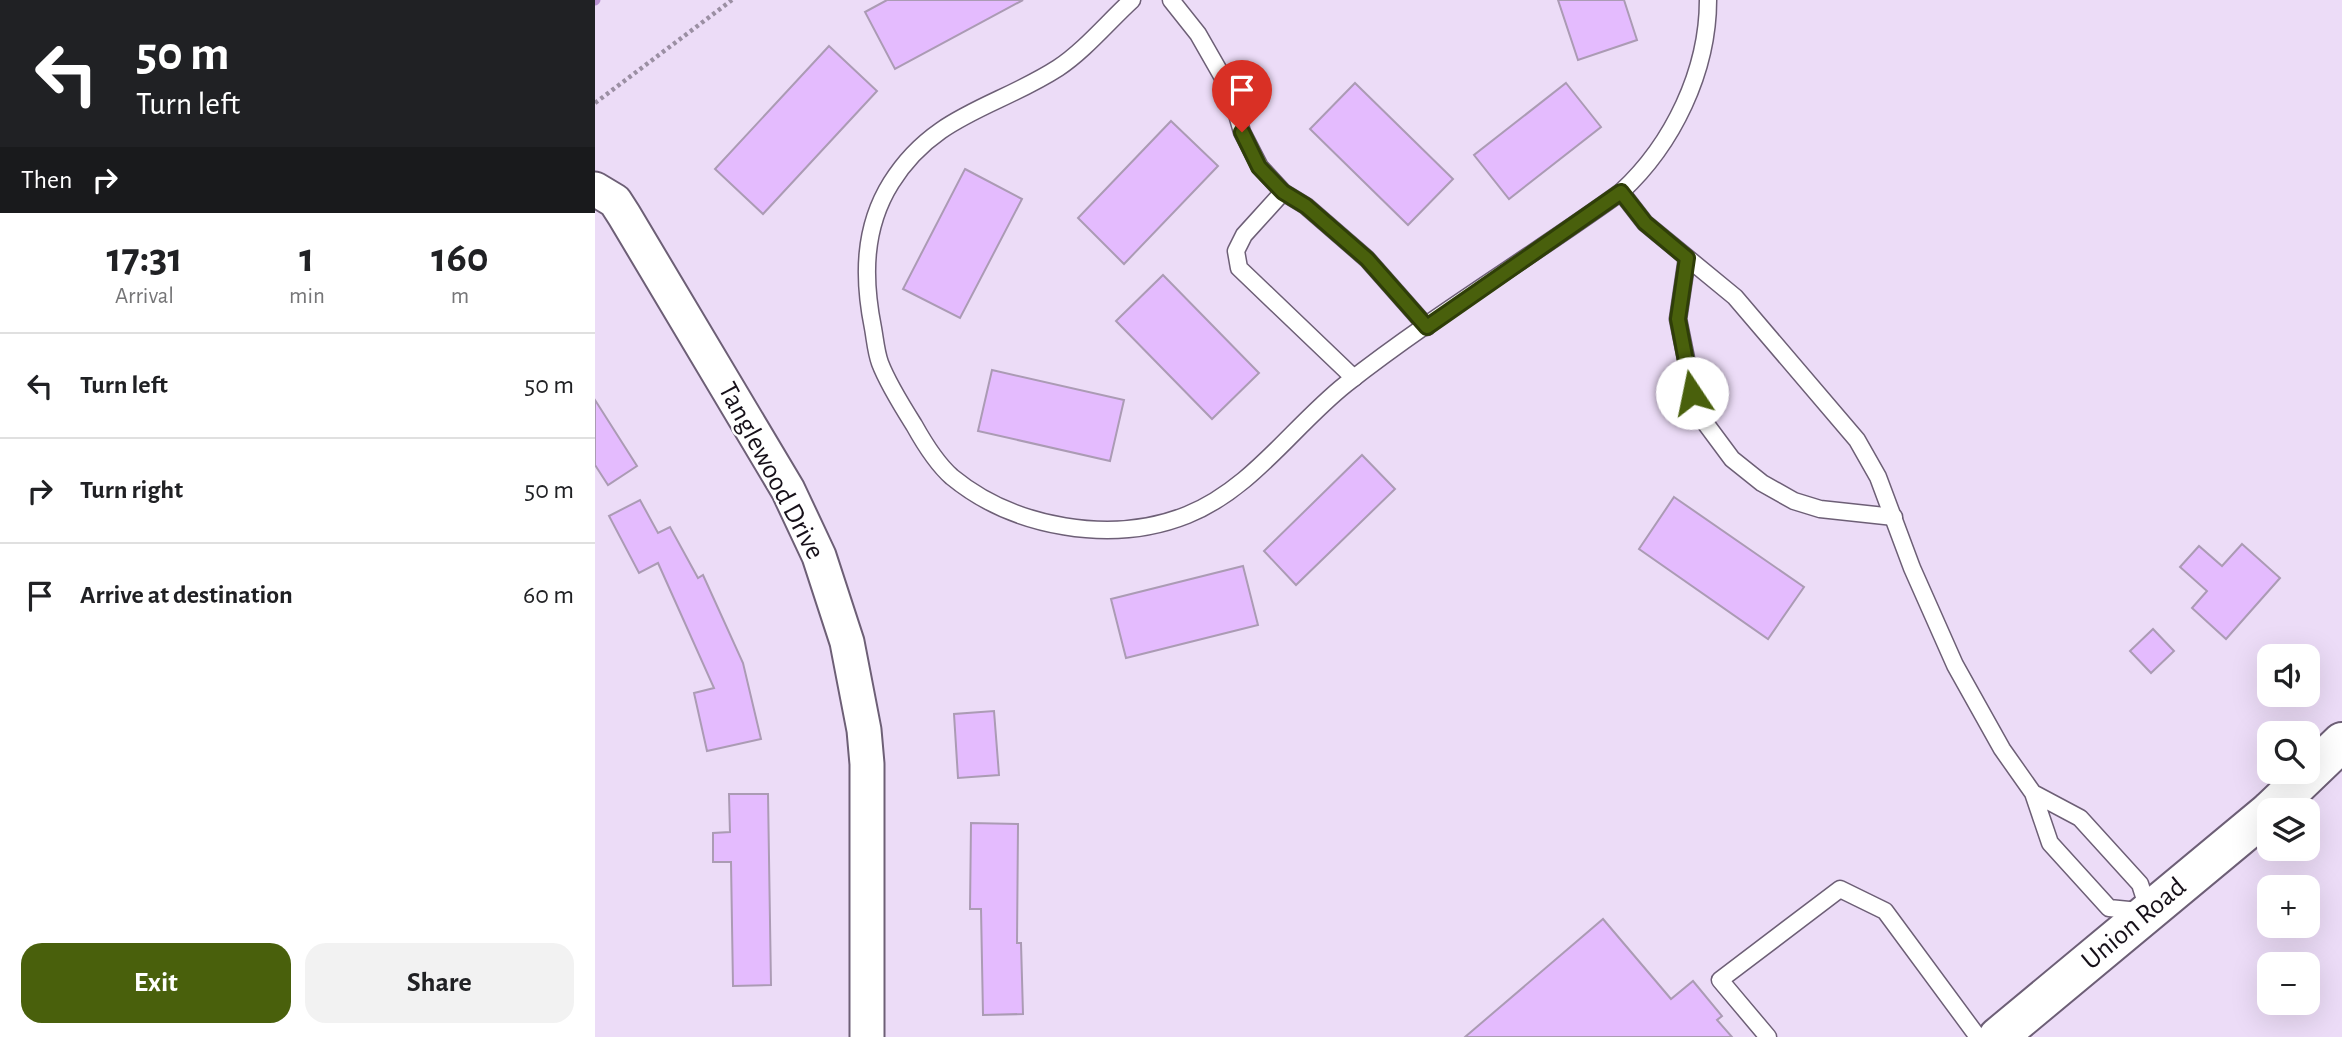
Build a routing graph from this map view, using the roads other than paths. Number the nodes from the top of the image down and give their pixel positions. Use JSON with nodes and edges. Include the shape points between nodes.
{"nodes":[{"id":1,"x":1132,"y":0,"type":"edge"},
{"id":2,"x":1171,"y":0,"type":"edge"},
{"id":3,"x":1708,"y":0,"type":"edge"},
{"id":4,"x":596,"y":189,"type":"edge"},
{"id":5,"x":1283,"y":192,"type":"junction"},
{"id":6,"x":1621,"y":192,"type":"junction"},
{"id":7,"x":1687,"y":258,"type":"junction"},
{"id":8,"x":1427,"y":327,"type":"junction"},
{"id":9,"x":1354,"y":378,"type":"junction"},
{"id":10,"x":1894,"y":517,"type":"junction"},
{"id":11,"x":2342,"y":743,"type":"edge"},
{"id":12,"x":2033,"y":793,"type":"junction"},
{"id":13,"x":2284,"y":798,"type":"edge"},
{"id":14,"x":2257,"y":822,"type":"edge"},
{"id":15,"x":2149,"y":912,"type":"junction"},
{"id":16,"x":867,"y":1037,"type":"edge"},
{"id":17,"x":1768,"y":1037,"type":"edge"},
{"id":18,"x":1978,"y":1037,"type":"edge"},
{"id":19,"x":1999,"y":1037,"type":"edge"}],
"edges":[{"from":1,"to":9,"type":"lane","via":[[1060,67],[933,134],[890,184],[873,222],[865,262],[879,361],[902,407],[950,476],[987,500],[1031,520],[1084,530],[1136,527],[1187,515],[1239,485]]},
{"from":2,"to":5,"type":"lane","via":[[1198,34],[1230,90],[1242,132],[1259,167]]},
{"from":3,"to":6,"type":"lane","via":[[1708,24],[1698,67],[1677,124]]},
{"from":4,"to":16,"type":"street","name":"Tanglewood Drive","via":[[615,201],[624,215],[788,490],[837,607],[867,764]]},
{"from":5,"to":8,"type":"lane","via":[[1367,259]]},
{"from":5,"to":9,"type":"lane","via":[[1244,235],[1236,251],[1239,268]]},
{"from":6,"to":7,"type":"lane","via":[[1645,223]]},
{"from":6,"to":8,"type":"lane"},
{"from":7,"to":10,"type":"lane","via":[[1735,297],[1857,440]]},
{"from":7,"to":10,"type":"lane","via":[[1678,319],[1692,393],[1706,424],[1732,459],[1794,501],[1819,509]]},
{"from":8,"to":9,"type":"lane"},
{"from":10,"to":12,"type":"lane","via":[[1955,665],[2002,750]]},
{"from":11,"to":13,"type":"main road","name":"Union Road"},
{"from":12,"to":15,"type":"lane","via":[[2080,818],[2140,884]]},
{"from":12,"to":15,"type":"lane","via":[[2050,843],[2109,908]]},
{"from":14,"to":15,"type":"main road","name":"Union Road"},
{"from":15,"to":19,"type":"main road","name":"Union Road"},
{"from":17,"to":18,"type":"lane","via":[[1720,980],[1840,889],[1885,911]]}]}
